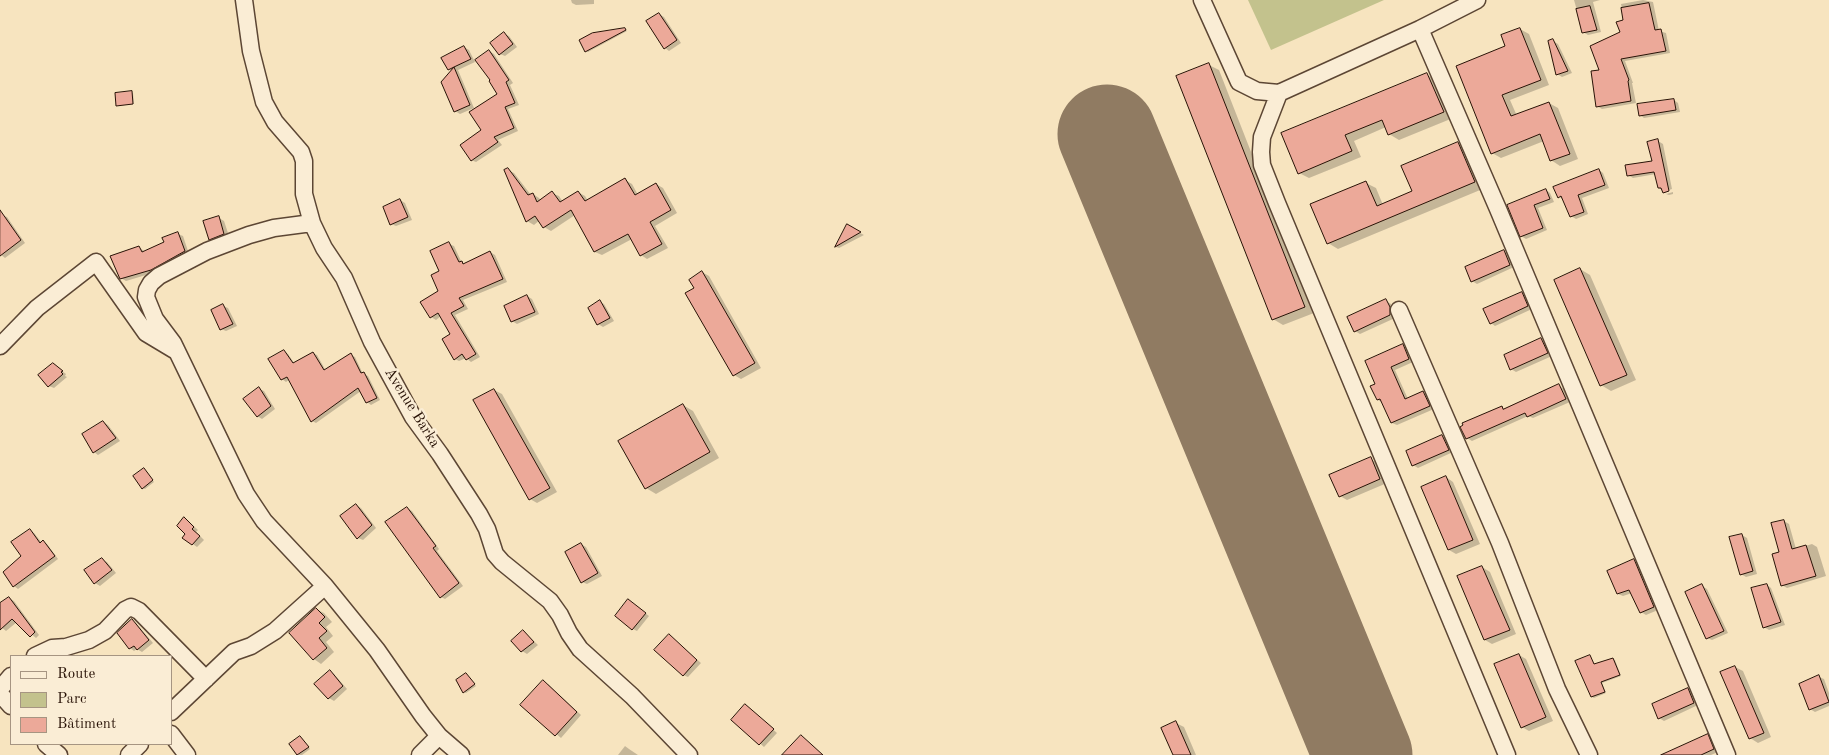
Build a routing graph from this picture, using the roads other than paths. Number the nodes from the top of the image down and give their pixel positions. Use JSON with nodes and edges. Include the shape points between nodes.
{"nodes":[{"id":1,"x":244,"y":0,"type":"edge"},
{"id":2,"x":1202,"y":0,"type":"edge"},
{"id":3,"x":1477,"y":0,"type":"edge"},
{"id":4,"x":1420,"y":29,"type":"junction"},
{"id":5,"x":1279,"y":93,"type":"junction"},
{"id":6,"x":312,"y":224,"type":"junction"},
{"id":7,"x":1399,"y":310,"type":"dead end"},
{"id":8,"x":0,"y":346,"type":"edge"},
{"id":9,"x":178,"y":352,"type":"junction"},
{"id":10,"x":325,"y":586,"type":"junction"},
{"id":11,"x":38,"y":655,"type":"edge"},
{"id":12,"x":10,"y":677,"type":"edge"},
{"id":13,"x":206,"y":679,"type":"junction"},
{"id":14,"x":0,"y":689,"type":"edge"},
{"id":15,"x":0,"y":694,"type":"edge"},
{"id":16,"x":10,"y":705,"type":"edge"},
{"id":17,"x":172,"y":711,"type":"edge"},
{"id":18,"x":172,"y":735,"type":"edge"},
{"id":19,"x":439,"y":736,"type":"junction"},
{"id":20,"x":47,"y":745,"type":"edge"},
{"id":21,"x":139,"y":745,"type":"edge"},
{"id":22,"x":59,"y":755,"type":"edge"},
{"id":23,"x":129,"y":755,"type":"edge"},
{"id":24,"x":187,"y":755,"type":"edge"},
{"id":25,"x":420,"y":755,"type":"edge"},
{"id":26,"x":461,"y":755,"type":"edge"},
{"id":27,"x":689,"y":755,"type":"edge"},
{"id":28,"x":1507,"y":755,"type":"edge"},
{"id":29,"x":1589,"y":755,"type":"edge"},
{"id":30,"x":1727,"y":755,"type":"edge"}],
"edges":[{"from":1,"to":6,"type":"street","name":"Avenue Barka","via":[[264,102],[275,122],[301,152],[304,161],[304,194]]},
{"from":2,"to":5,"type":"street","via":[[1239,82],[1257,91]]},
{"from":3,"to":4,"type":"street"},
{"from":4,"to":5,"type":"street"},
{"from":4,"to":30,"type":"street"},
{"from":5,"to":28,"type":"street","via":[[1262,137],[1262,165]]},
{"from":6,"to":9,"type":"street","via":[[274,228],[249,235],[207,251],[151,283],[146,297],[150,308]]},
{"from":6,"to":27,"type":"street","name":"Avenue Barka","via":[[344,278],[372,342],[414,418],[479,514],[495,554],[550,601],[580,649],[632,696]]},
{"from":7,"to":29,"type":"street","via":[[1500,543],[1557,689]]},
{"from":8,"to":9,"type":"street","via":[[37,308],[96,262],[146,333]]},
{"from":9,"to":10,"type":"street","via":[[246,494],[264,521]]},
{"from":10,"to":13,"type":"street","via":[[274,632],[234,652]]},
{"from":10,"to":19,"type":"street"},
{"from":11,"to":13,"type":"street","via":[[52,648],[89,640],[105,631],[131,607],[139,611]]},
{"from":12,"to":14,"type":"street"},
{"from":13,"to":17,"type":"street"},
{"from":15,"to":16,"type":"street"},
{"from":18,"to":24,"type":"street"},
{"from":19,"to":25,"type":"street"},
{"from":19,"to":26,"type":"street"},
{"from":20,"to":22,"type":"street"},
{"from":21,"to":23,"type":"street"}]}
